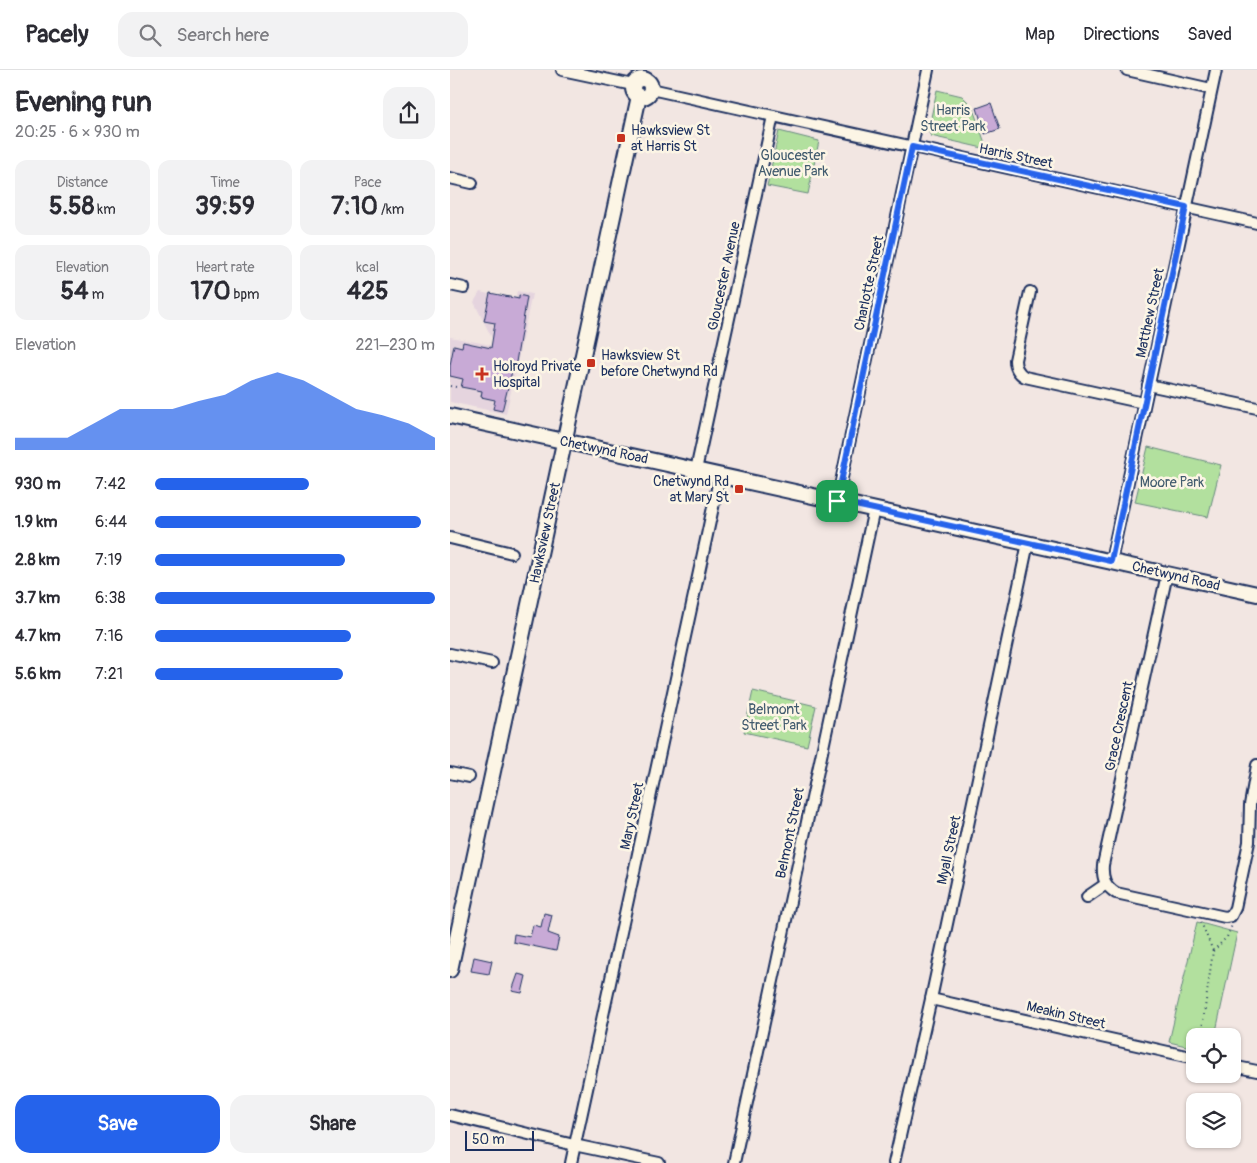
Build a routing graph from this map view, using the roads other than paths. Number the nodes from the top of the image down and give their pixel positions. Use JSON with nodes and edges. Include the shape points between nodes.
{"nodes":[{"id":1,"x":562,"y":70,"type":"edge"},
{"id":2,"x":928,"y":70,"type":"edge"},
{"id":3,"x":1127,"y":70,"type":"edge"},
{"id":4,"x":1216,"y":70,"type":"edge"},
{"id":5,"x":643,"y":84,"type":"edge"},
{"id":6,"x":1212,"y":89,"type":"junction"},
{"id":7,"x":773,"y":116,"type":"junction"},
{"id":8,"x":912,"y":147,"type":"junction"},
{"id":9,"x":450,"y":178,"type":"edge"},
{"id":10,"x":472,"y":183,"type":"dead end"},
{"id":11,"x":1186,"y":207,"type":"junction"},
{"id":12,"x":1257,"y":223,"type":"edge"},
{"id":13,"x":450,"y":286,"type":"edge"},
{"id":14,"x":464,"y":288,"type":"dead end"},
{"id":15,"x":1030,"y":292,"type":"dead end"},
{"id":16,"x":1148,"y":385,"type":"junction"},
{"id":17,"x":1144,"y":403,"type":"junction"},
{"id":18,"x":1257,"y":408,"type":"edge"},
{"id":19,"x":450,"y":416,"type":"edge"},
{"id":20,"x":564,"y":441,"type":"junction"},
{"id":21,"x":696,"y":470,"type":"junction"},
{"id":22,"x":720,"y":475,"type":"junction"},
{"id":23,"x":837,"y":501,"type":"junction"},
{"id":24,"x":874,"y":509,"type":"junction"},
{"id":25,"x":450,"y":538,"type":"edge"},
{"id":26,"x":1028,"y":543,"type":"junction"},
{"id":27,"x":512,"y":553,"type":"dead end"},
{"id":28,"x":1111,"y":561,"type":"junction"},
{"id":29,"x":1167,"y":574,"type":"junction"},
{"id":30,"x":1257,"y":594,"type":"edge"},
{"id":31,"x":450,"y":654,"type":"edge"},
{"id":32,"x":492,"y":663,"type":"dead end"},
{"id":33,"x":1257,"y":765,"type":"edge"},
{"id":34,"x":450,"y":773,"type":"edge"},
{"id":35,"x":469,"y":777,"type":"dead end"},
{"id":36,"x":1106,"y":884,"type":"junction"},
{"id":37,"x":1087,"y":897,"type":"dead end"},
{"id":38,"x":450,"y":970,"type":"edge"},
{"id":39,"x":931,"y":999,"type":"junction"},
{"id":40,"x":1186,"y":1056,"type":"edge"},
{"id":41,"x":1241,"y":1068,"type":"edge"},
{"id":42,"x":1257,"y":1071,"type":"edge"},
{"id":43,"x":450,"y":1115,"type":"edge"},
{"id":44,"x":574,"y":1146,"type":"junction"},
{"id":45,"x":571,"y":1163,"type":"edge"},
{"id":46,"x":659,"y":1163,"type":"edge"},
{"id":47,"x":734,"y":1163,"type":"edge"},
{"id":48,"x":894,"y":1163,"type":"edge"}],
"edges":[{"from":1,"to":5,"type":"street","name":"Harris Street"},
{"from":2,"to":8,"type":"street","name":"Charlotte Street"},
{"from":3,"to":6,"type":"street"},
{"from":4,"to":6,"type":"street","name":"Matthew Street"},
{"from":5,"to":7,"type":"street","name":"Harris Street"},
{"from":5,"to":20,"type":"main road","name":"Hawksview Street"},
{"from":6,"to":11,"type":"street","name":"Matthew Street"},
{"from":7,"to":8,"type":"street","name":"Harris Street"},
{"from":7,"to":21,"type":"street","name":"Gloucester Avenue"},
{"from":8,"to":11,"type":"street","name":"Harris Street"},
{"from":8,"to":23,"type":"street","name":"Charlotte Street"},
{"from":9,"to":10,"type":"street"},
{"from":11,"to":12,"type":"street","name":"Harris Street"},
{"from":11,"to":16,"type":"street","name":"Matthew Street"},
{"from":13,"to":14,"type":"street"},
{"from":15,"to":17,"type":"street","via":[[1015,360],[1020,374]]},
{"from":16,"to":17,"type":"street","name":"Matthew Street"},
{"from":16,"to":18,"type":"street"},
{"from":17,"to":28,"type":"street","name":"Matthew Street"},
{"from":19,"to":20,"type":"main road","name":"Chetwynd Road"},
{"from":20,"to":21,"type":"main road","name":"Chetwynd Road"},
{"from":20,"to":38,"type":"main road","name":"Hawksview Street"},
{"from":21,"to":22,"type":"main road","name":"Chetwynd Road"},
{"from":22,"to":23,"type":"main road","name":"Chetwynd Road"},
{"from":22,"to":44,"type":"street","name":"Mary Street"},
{"from":23,"to":24,"type":"main road","name":"Chetwynd Road"},
{"from":24,"to":26,"type":"main road","name":"Chetwynd Road"},
{"from":24,"to":47,"type":"street","name":"Belmont Street"},
{"from":25,"to":27,"type":"street"},
{"from":26,"to":28,"type":"main road","name":"Chetwynd Road"},
{"from":26,"to":39,"type":"street","name":"Myall Street"},
{"from":28,"to":29,"type":"main road","name":"Chetwynd Road"},
{"from":29,"to":30,"type":"main road","name":"Chetwynd Road"},
{"from":29,"to":36,"type":"street","name":"Grace Crescent","via":[[1103,865],[1102,875]]},
{"from":31,"to":32,"type":"street"},
{"from":33,"to":36,"type":"street","via":[[1250,805],[1249,842],[1232,914],[1225,918],[1116,894]]},
{"from":34,"to":35,"type":"street"},
{"from":36,"to":37,"type":"street"},
{"from":39,"to":40,"type":"street","name":"Meakin Street"},
{"from":39,"to":48,"type":"street","name":"Myall Street"},
{"from":41,"to":42,"type":"street"},
{"from":43,"to":44,"type":"street"},
{"from":44,"to":45,"type":"street","name":"Mary Street"},
{"from":44,"to":46,"type":"street"}]}
